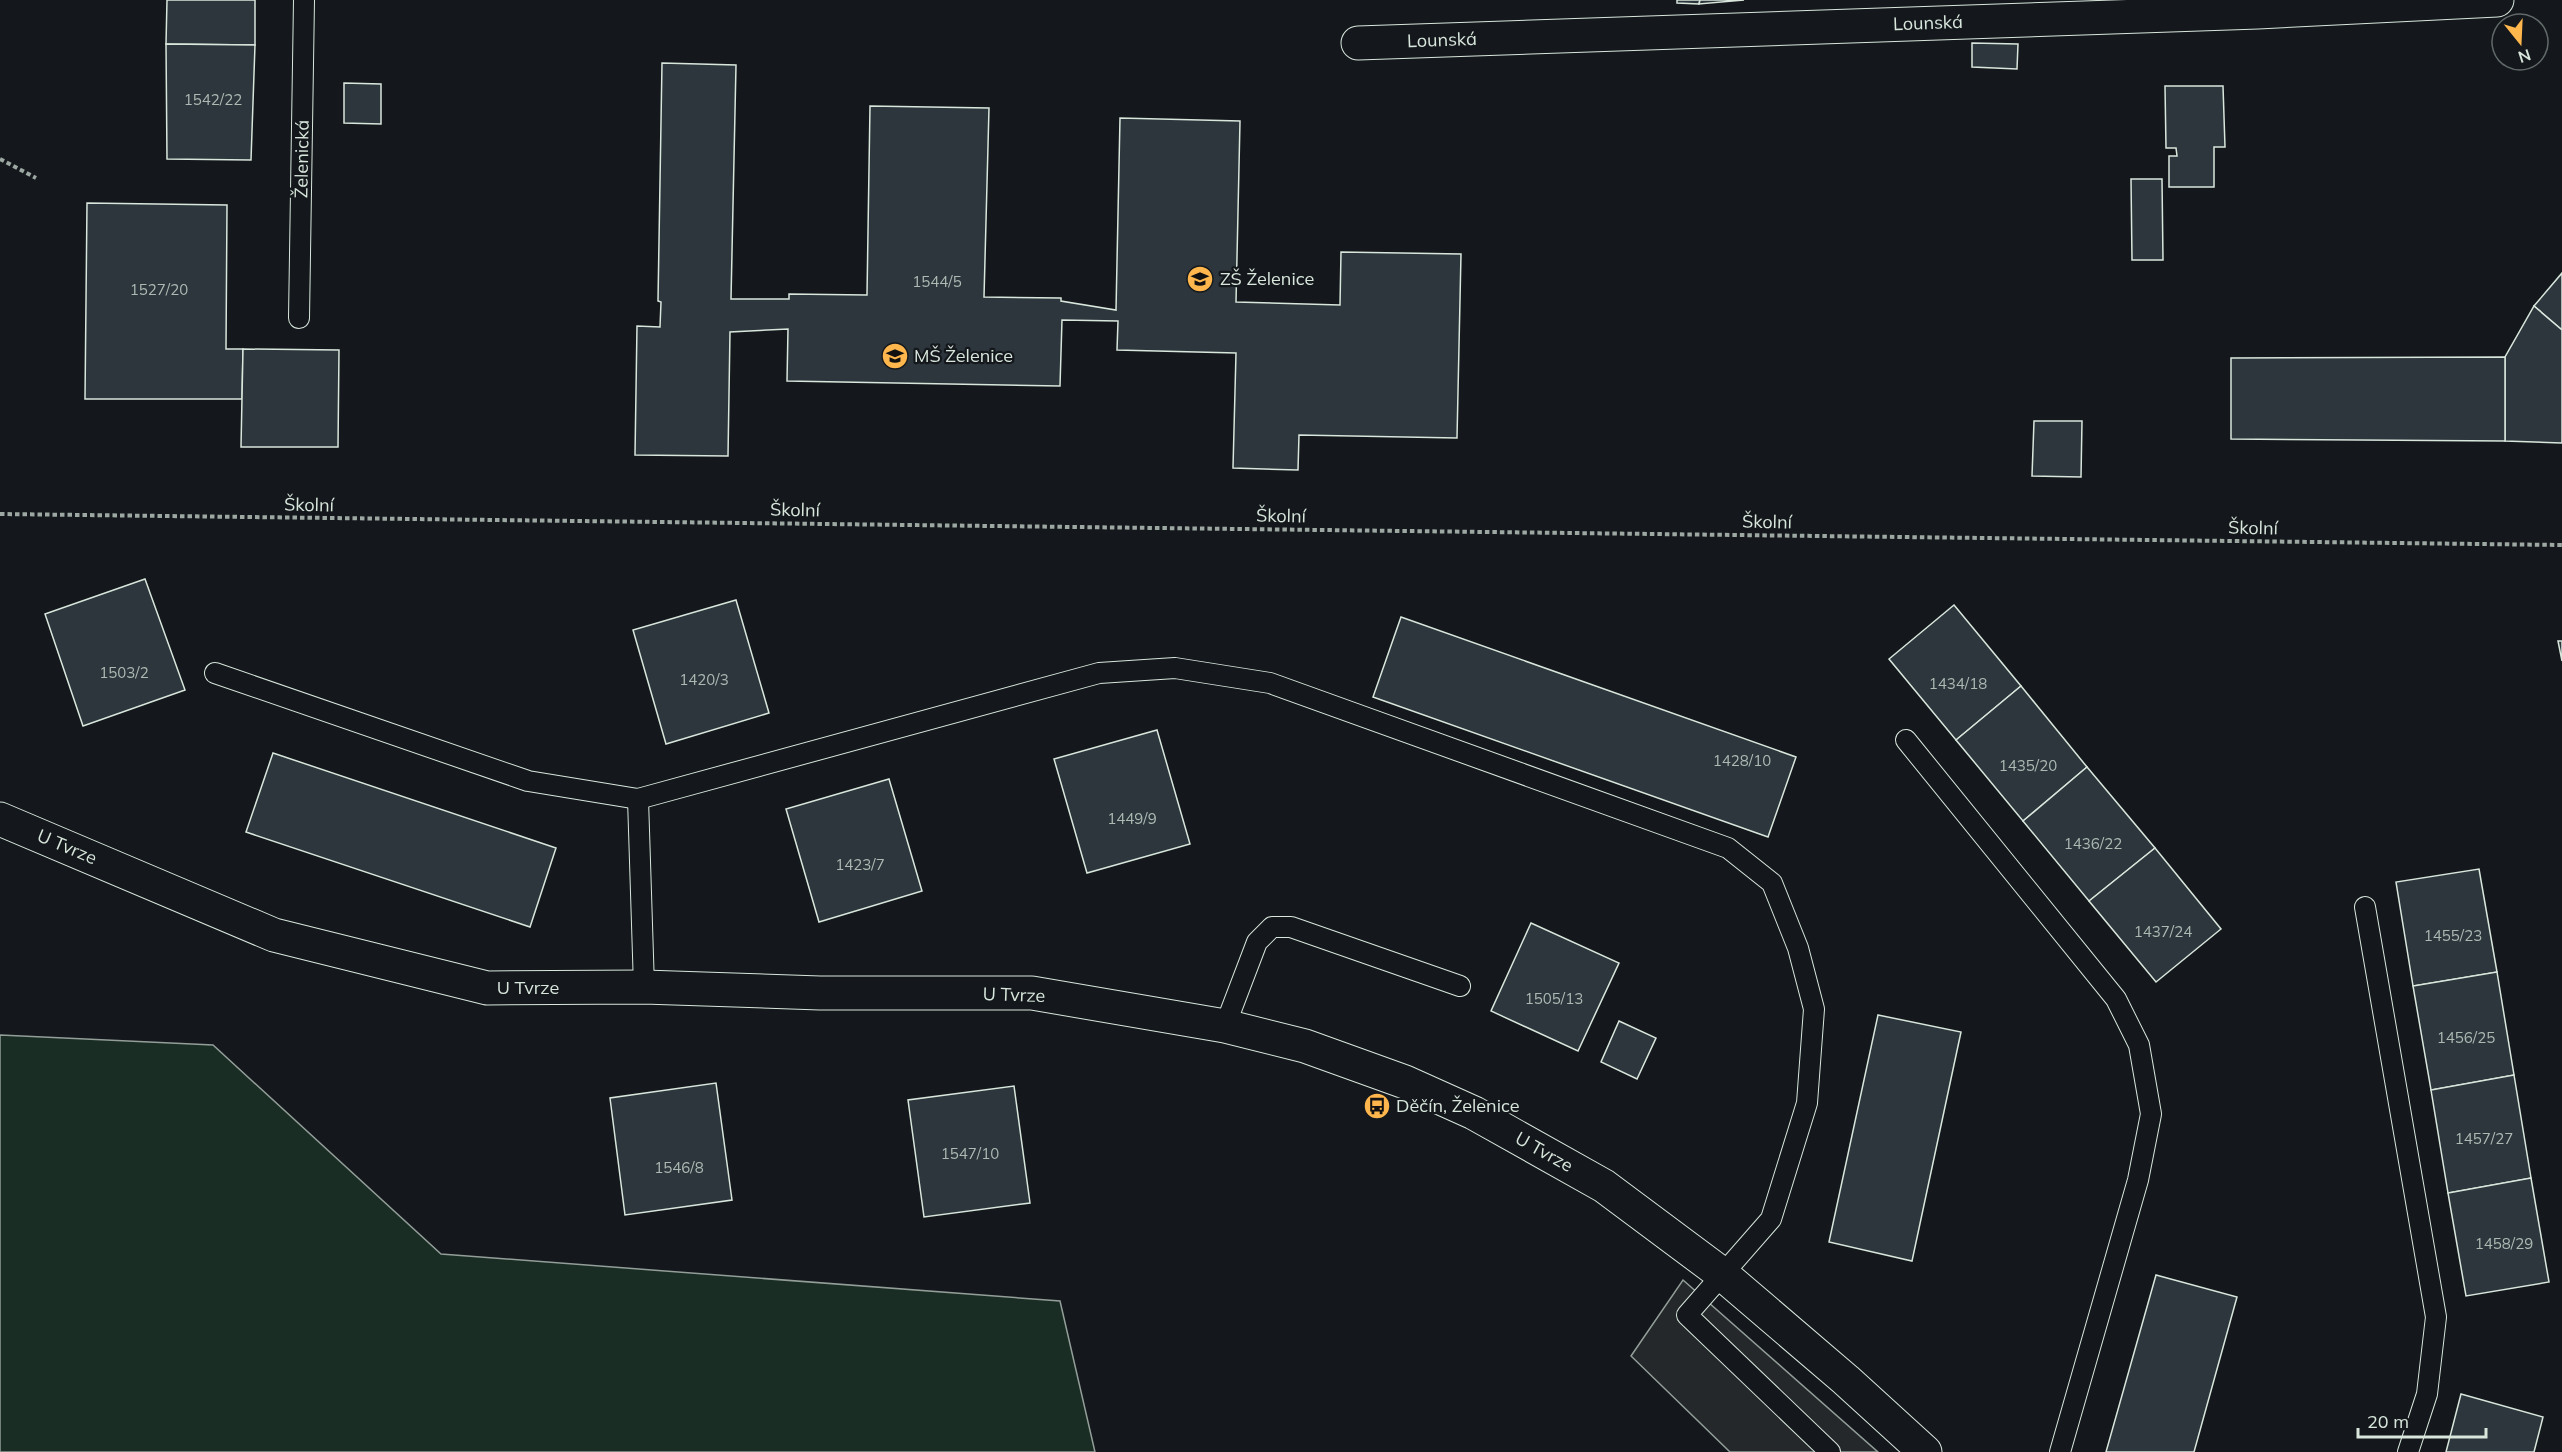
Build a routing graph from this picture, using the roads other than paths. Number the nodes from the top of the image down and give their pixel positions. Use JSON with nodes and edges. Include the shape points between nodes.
{"nodes":[{"id":1,"x":304,"y":0,"type":"edge"},
{"id":2,"x":2497,"y":0,"type":"edge"},
{"id":3,"x":2257,"y":6,"type":"edge"},
{"id":4,"x":1358,"y":43,"type":"dead end"},
{"id":5,"x":299,"y":318,"type":"dead end"},
{"id":6,"x":215,"y":673,"type":"dead end"},
{"id":7,"x":1906,"y":740,"type":"dead end"},
{"id":8,"x":638,"y":799,"type":"junction"},
{"id":9,"x":0,"y":819,"type":"edge"},
{"id":10,"x":2365,"y":907,"type":"dead end"},
{"id":11,"x":1460,"y":986,"type":"dead end"},
{"id":12,"x":644,"y":987,"type":"junction"},
{"id":13,"x":1226,"y":1026,"type":"junction"},
{"id":14,"x":1722,"y":1274,"type":"junction"},
{"id":15,"x":1830,"y":1452,"type":"edge"},
{"id":16,"x":1925,"y":1452,"type":"edge"},
{"id":17,"x":2060,"y":1452,"type":"edge"},
{"id":18,"x":2408,"y":1452,"type":"edge"}],
"edges":[{"from":1,"to":5,"type":"lane","name":"Želenická"},
{"from":2,"to":3,"type":"street","name":"Lounská"},
{"from":3,"to":4,"type":"street","name":"Lounská"},
{"from":6,"to":8,"type":"lane","via":[[528,781]]},
{"from":7,"to":17,"type":"lane","via":[[2116,999],[2139,1045],[2151,1114],[2138,1180]]},
{"from":8,"to":12,"type":"lane"},
{"from":8,"to":14,"type":"lane","via":[[1099,673],[1175,668],[1270,683],[1728,848],[1772,884],[1798,948],[1814,1009],[1807,1103],[1771,1219]]},
{"from":9,"to":12,"type":"street","name":"U Tvrze","via":[[274,935],[487,988]]},
{"from":10,"to":18,"type":"lane","via":[[2436,1317],[2427,1394]]},
{"from":11,"to":13,"type":"lane","via":[[1291,927],[1272,927],[1257,942]]},
{"from":12,"to":13,"type":"street","name":"U Tvrze","via":[[820,993],[1032,993]]},
{"from":13,"to":14,"type":"street","name":"U Tvrze","via":[[1305,1046],[1405,1082],[1474,1113],[1604,1186]]},
{"from":14,"to":15,"type":"lane","via":[[1687,1315]]},
{"from":14,"to":16,"type":"street","name":"U Tvrze"}]}
